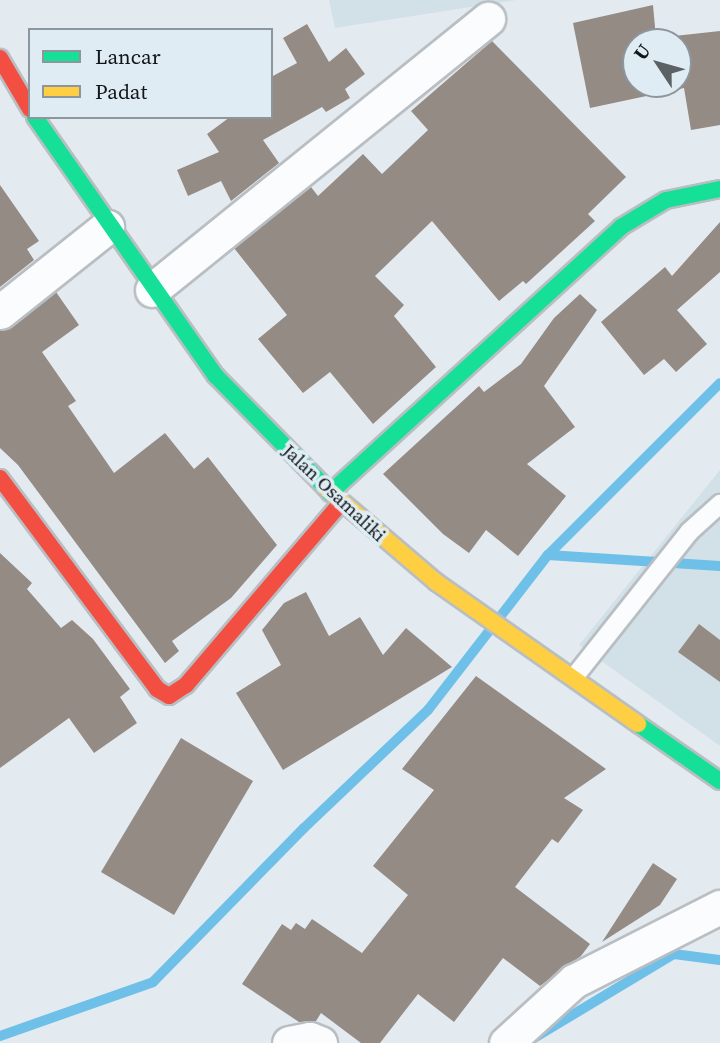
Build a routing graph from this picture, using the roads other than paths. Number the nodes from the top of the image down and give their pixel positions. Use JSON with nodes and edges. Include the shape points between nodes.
{"nodes":[{"id":1,"x":488,"y":19,"type":"dead end"},
{"id":2,"x":0,"y":58,"type":"edge"},
{"id":3,"x":28,"y":105,"type":"edge"},
{"id":4,"x":36,"y":119,"type":"edge"},
{"id":5,"x":720,"y":189,"type":"edge"},
{"id":6,"x":107,"y":226,"type":"junction"},
{"id":7,"x":152,"y":290,"type":"junction"},
{"id":8,"x":0,"y":312,"type":"edge"},
{"id":9,"x":0,"y":478,"type":"edge"},
{"id":10,"x":335,"y":498,"type":"junction"},
{"id":11,"x":720,"y":504,"type":"edge"},
{"id":12,"x":575,"y":676,"type":"junction"},
{"id":13,"x":720,"y":781,"type":"edge"},
{"id":14,"x":720,"y":907,"type":"edge"},
{"id":15,"x":289,"y":1043,"type":"edge"},
{"id":16,"x":320,"y":1043,"type":"edge"},
{"id":17,"x":506,"y":1043,"type":"edge"}],
"edges":[{"from":1,"to":7,"type":"street"},
{"from":2,"to":3,"type":"main road"},
{"from":4,"to":6,"type":"main road","name":"Jalan Osamaliki"},
{"from":5,"to":10,"type":"main road","via":[[666,200],[621,226]]},
{"from":6,"to":7,"type":"main road","name":"Jalan Osamaliki"},
{"from":6,"to":8,"type":"street"},
{"from":7,"to":10,"type":"main road","name":"Jalan Osamaliki","via":[[216,376]]},
{"from":9,"to":10,"type":"main road","via":[[157,689],[169,696],[187,685]]},
{"from":10,"to":12,"type":"main road","name":"Jalan Osamaliki","via":[[436,582]]},
{"from":11,"to":12,"type":"lane","via":[[689,532]]},
{"from":12,"to":13,"type":"main road","name":"Jalan Osamaliki"},
{"from":14,"to":17,"type":"street","via":[[574,981]]},
{"from":15,"to":16,"type":"street","via":[[310,1038]]}]}
